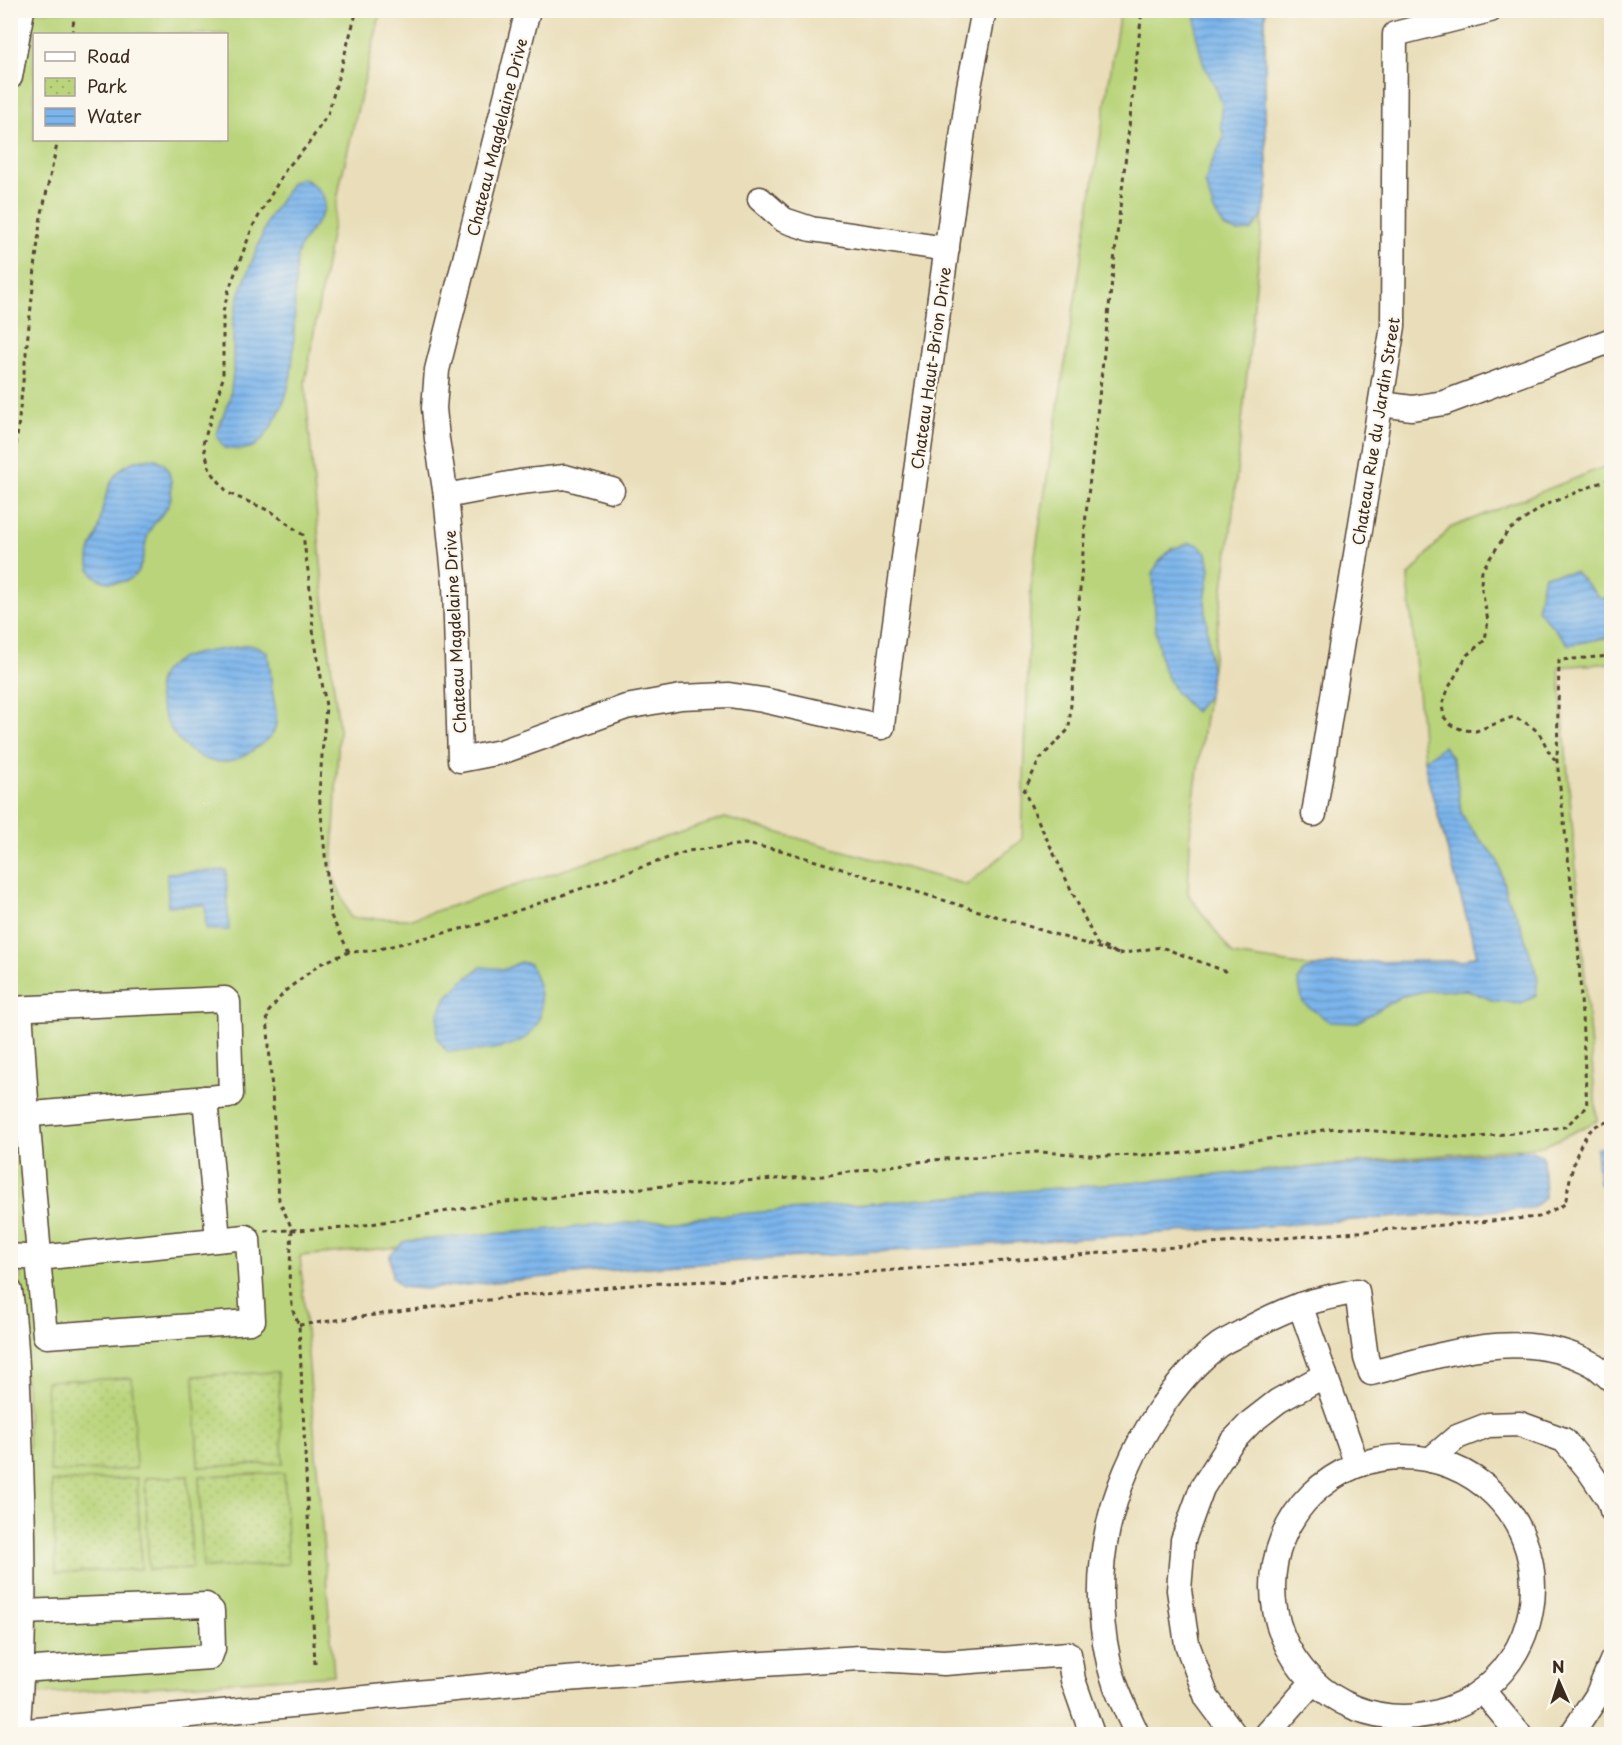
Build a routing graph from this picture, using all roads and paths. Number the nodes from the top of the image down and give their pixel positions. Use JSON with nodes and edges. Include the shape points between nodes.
{"nodes":[{"id":1,"x":22,"y":10,"type":"edge"},
{"id":2,"x":75,"y":10,"type":"edge"},
{"id":3,"x":357,"y":10,"type":"edge"},
{"id":4,"x":528,"y":10,"type":"edge"},
{"id":5,"x":984,"y":10,"type":"edge"},
{"id":6,"x":1142,"y":10,"type":"edge"},
{"id":7,"x":1490,"y":10,"type":"edge"},
{"id":8,"x":72,"y":33,"type":"edge"},
{"id":9,"x":10,"y":77,"type":"edge"},
{"id":10,"x":58,"y":141,"type":"edge"},
{"id":11,"x":760,"y":199,"type":"dead end"},
{"id":12,"x":947,"y":249,"type":"junction"},
{"id":13,"x":1611,"y":340,"type":"edge"},
{"id":14,"x":1381,"y":404,"type":"junction"},
{"id":15,"x":1611,"y":478,"type":"edge"},
{"id":16,"x":612,"y":489,"type":"dead end"},
{"id":17,"x":446,"y":496,"type":"junction"},
{"id":18,"x":10,"y":535,"type":"edge"},
{"id":19,"x":1611,"y":656,"type":"edge"},
{"id":20,"x":882,"y":727,"type":"joint"},
{"id":21,"x":1557,"y":761,"type":"junction"},
{"id":22,"x":1314,"y":814,"type":"dead end"},
{"id":23,"x":349,"y":952,"type":"junction"},
{"id":24,"x":1119,"y":954,"type":"junction"},
{"id":25,"x":1230,"y":974,"type":"dead end"},
{"id":26,"x":15,"y":1009,"type":"edge"},
{"id":27,"x":205,"y":1098,"type":"junction"},
{"id":28,"x":19,"y":1115,"type":"edge"},
{"id":29,"x":1611,"y":1122,"type":"edge"},
{"id":30,"x":292,"y":1229,"type":"junction"},
{"id":31,"x":260,"y":1232,"type":"dead end"},
{"id":32,"x":218,"y":1239,"type":"junction"},
{"id":33,"x":10,"y":1256,"type":"edge"},
{"id":34,"x":38,"y":1258,"type":"junction"},
{"id":35,"x":10,"y":1291,"type":"edge"},
{"id":36,"x":1300,"y":1305,"type":"junction"},
{"id":37,"x":299,"y":1325,"type":"junction"},
{"id":38,"x":45,"y":1330,"type":"junction"},
{"id":39,"x":16,"y":1332,"type":"junction"},
{"id":40,"x":1325,"y":1375,"type":"junction"},
{"id":41,"x":1611,"y":1380,"type":"edge"},
{"id":42,"x":1430,"y":1460,"type":"junction"},
{"id":43,"x":1357,"y":1465,"type":"junction"},
{"id":44,"x":1611,"y":1510,"type":"edge"},
{"id":45,"x":17,"y":1516,"type":"edge"},
{"id":46,"x":22,"y":1612,"type":"junction"},
{"id":47,"x":1611,"y":1661,"type":"edge"},
{"id":48,"x":315,"y":1664,"type":"dead end"},
{"id":49,"x":18,"y":1681,"type":"edge"},
{"id":50,"x":1312,"y":1683,"type":"junction"},
{"id":51,"x":1484,"y":1691,"type":"junction"},
{"id":52,"x":60,"y":1731,"type":"edge"},
{"id":53,"x":17,"y":1733,"type":"edge"},
{"id":54,"x":1092,"y":1734,"type":"edge"},
{"id":55,"x":1137,"y":1734,"type":"edge"},
{"id":56,"x":1234,"y":1734,"type":"edge"},
{"id":57,"x":1267,"y":1734,"type":"edge"},
{"id":58,"x":1519,"y":1734,"type":"edge"},
{"id":59,"x":1572,"y":1734,"type":"edge"}],
"edges":[{"from":1,"to":9,"type":"street"},
{"from":2,"to":8,"type":"path"},
{"from":3,"to":23,"type":"path","via":[[328,114],[286,169],[253,226],[229,289],[223,312],[223,378],[203,444],[210,470],[228,494],[272,512],[303,535],[326,706],[319,794],[331,916]]},
{"from":4,"to":17,"type":"street","name":"Chateau Magdelaine Drive","via":[[437,370],[434,408]]},
{"from":5,"to":12,"type":"street","name":"Chateau Haut-Brion Drive","via":[[969,87]]},
{"from":6,"to":24,"type":"path","via":[[1086,514],[1069,729],[1040,759],[1024,791],[1097,944]]},
{"from":7,"to":14,"type":"street","name":"Chateau Rue du Jardin Street","via":[[1395,34],[1393,326]]},
{"from":10,"to":18,"type":"path","via":[[40,222],[15,447]]},
{"from":11,"to":12,"type":"street","via":[[784,220],[811,229]]},
{"from":12,"to":20,"type":"street","name":"Chateau Haut-Brion Drive"},
{"from":13,"to":14,"type":"street","via":[[1444,403],[1412,408]]},
{"from":14,"to":22,"type":"street","name":"Chateau Rue du Jardin Street"},
{"from":15,"to":21,"type":"path","via":[[1545,505],[1508,531],[1482,570],[1488,621],[1485,640],[1467,655],[1442,705],[1443,717],[1451,726],[1463,730],[1476,731],[1513,717],[1524,722],[1538,733]]},
{"from":16,"to":17,"type":"street","via":[[565,477]]},
{"from":17,"to":20,"type":"street","name":"Chateau Magdelaine Drive","via":[[455,584],[460,760],[501,752],[626,707],[681,697],[729,695],[763,700]]},
{"from":19,"to":21,"type":"path","via":[[1559,660]]},
{"from":21,"to":30,"type":"path","via":[[1578,944],[1587,1107],[1565,1127],[1470,1138],[1335,1128],[1177,1154],[1106,1156],[1039,1152],[932,1160],[822,1176],[652,1187],[496,1203],[348,1228]]},
{"from":23,"to":24,"type":"path","via":[[371,951],[477,926],[688,851],[745,844],[780,850]]},
{"from":23,"to":30,"type":"path","via":[[320,964],[285,991],[267,1014],[279,1200]]},
{"from":24,"to":25,"type":"path","via":[[1161,947]]},
{"from":26,"to":27,"type":"street","via":[[225,999],[231,1094]]},
{"from":26,"to":28,"type":"street"},
{"from":27,"to":28,"type":"street"},
{"from":27,"to":32,"type":"street"},
{"from":28,"to":34,"type":"street"},
{"from":29,"to":37,"type":"path","via":[[1601,1123],[1584,1136],[1565,1204],[1539,1217],[823,1276],[642,1284]]},
{"from":30,"to":31,"type":"path"},
{"from":30,"to":37,"type":"path","via":[[289,1283],[292,1311]]},
{"from":32,"to":34,"type":"street"},
{"from":32,"to":38,"type":"street","via":[[248,1239],[253,1320],[250,1322],[47,1336]]},
{"from":33,"to":34,"type":"street"},
{"from":34,"to":38,"type":"street"},
{"from":35,"to":39,"type":"street"},
{"from":36,"to":40,"type":"street"},
{"from":36,"to":41,"type":"street","via":[[1357,1291],[1371,1373],[1470,1348],[1510,1344],[1553,1349],[1594,1366]]},
{"from":36,"to":55,"type":"street","via":[[1219,1345],[1196,1366],[1155,1417],[1126,1470],[1111,1510],[1105,1544],[1102,1617],[1108,1659]]},
{"from":37,"to":48,"type":"path"},
{"from":38,"to":39,"type":"street"},
{"from":39,"to":45,"type":"street"},
{"from":40,"to":43,"type":"street"},
{"from":40,"to":56,"type":"street","via":[[1278,1401],[1230,1444],[1202,1488],[1183,1540],[1179,1590],[1188,1644],[1207,1698]]},
{"from":42,"to":43,"type":"street","via":[[1406,1457]]},
{"from":42,"to":44,"type":"street","via":[[1457,1437],[1488,1425],[1520,1424],[1563,1440],[1588,1469],[1609,1500]]},
{"from":42,"to":51,"type":"street","via":[[1465,1472],[1495,1494],[1517,1523],[1531,1558],[1534,1595],[1527,1631],[1509,1664]]},
{"from":43,"to":50,"type":"street","via":[[1324,1483],[1297,1510],[1279,1543],[1275,1562],[1275,1618],[1289,1653]]},
{"from":45,"to":46,"type":"street"},
{"from":46,"to":49,"type":"street"},
{"from":46,"to":49,"type":"street","via":[[206,1605],[212,1611],[213,1649],[210,1657]]},
{"from":47,"to":59,"type":"street","via":[[1597,1696]]},
{"from":49,"to":53,"type":"street"},
{"from":50,"to":51,"type":"street","via":[[1343,1704],[1378,1716],[1415,1718],[1451,1709]]},
{"from":50,"to":57,"type":"street"},
{"from":51,"to":58,"type":"street"},
{"from":52,"to":53,"type":"street"},
{"from":52,"to":54,"type":"street","via":[[527,1682],[748,1665],[860,1658],[944,1664],[1070,1654],[1073,1680]]}]}
